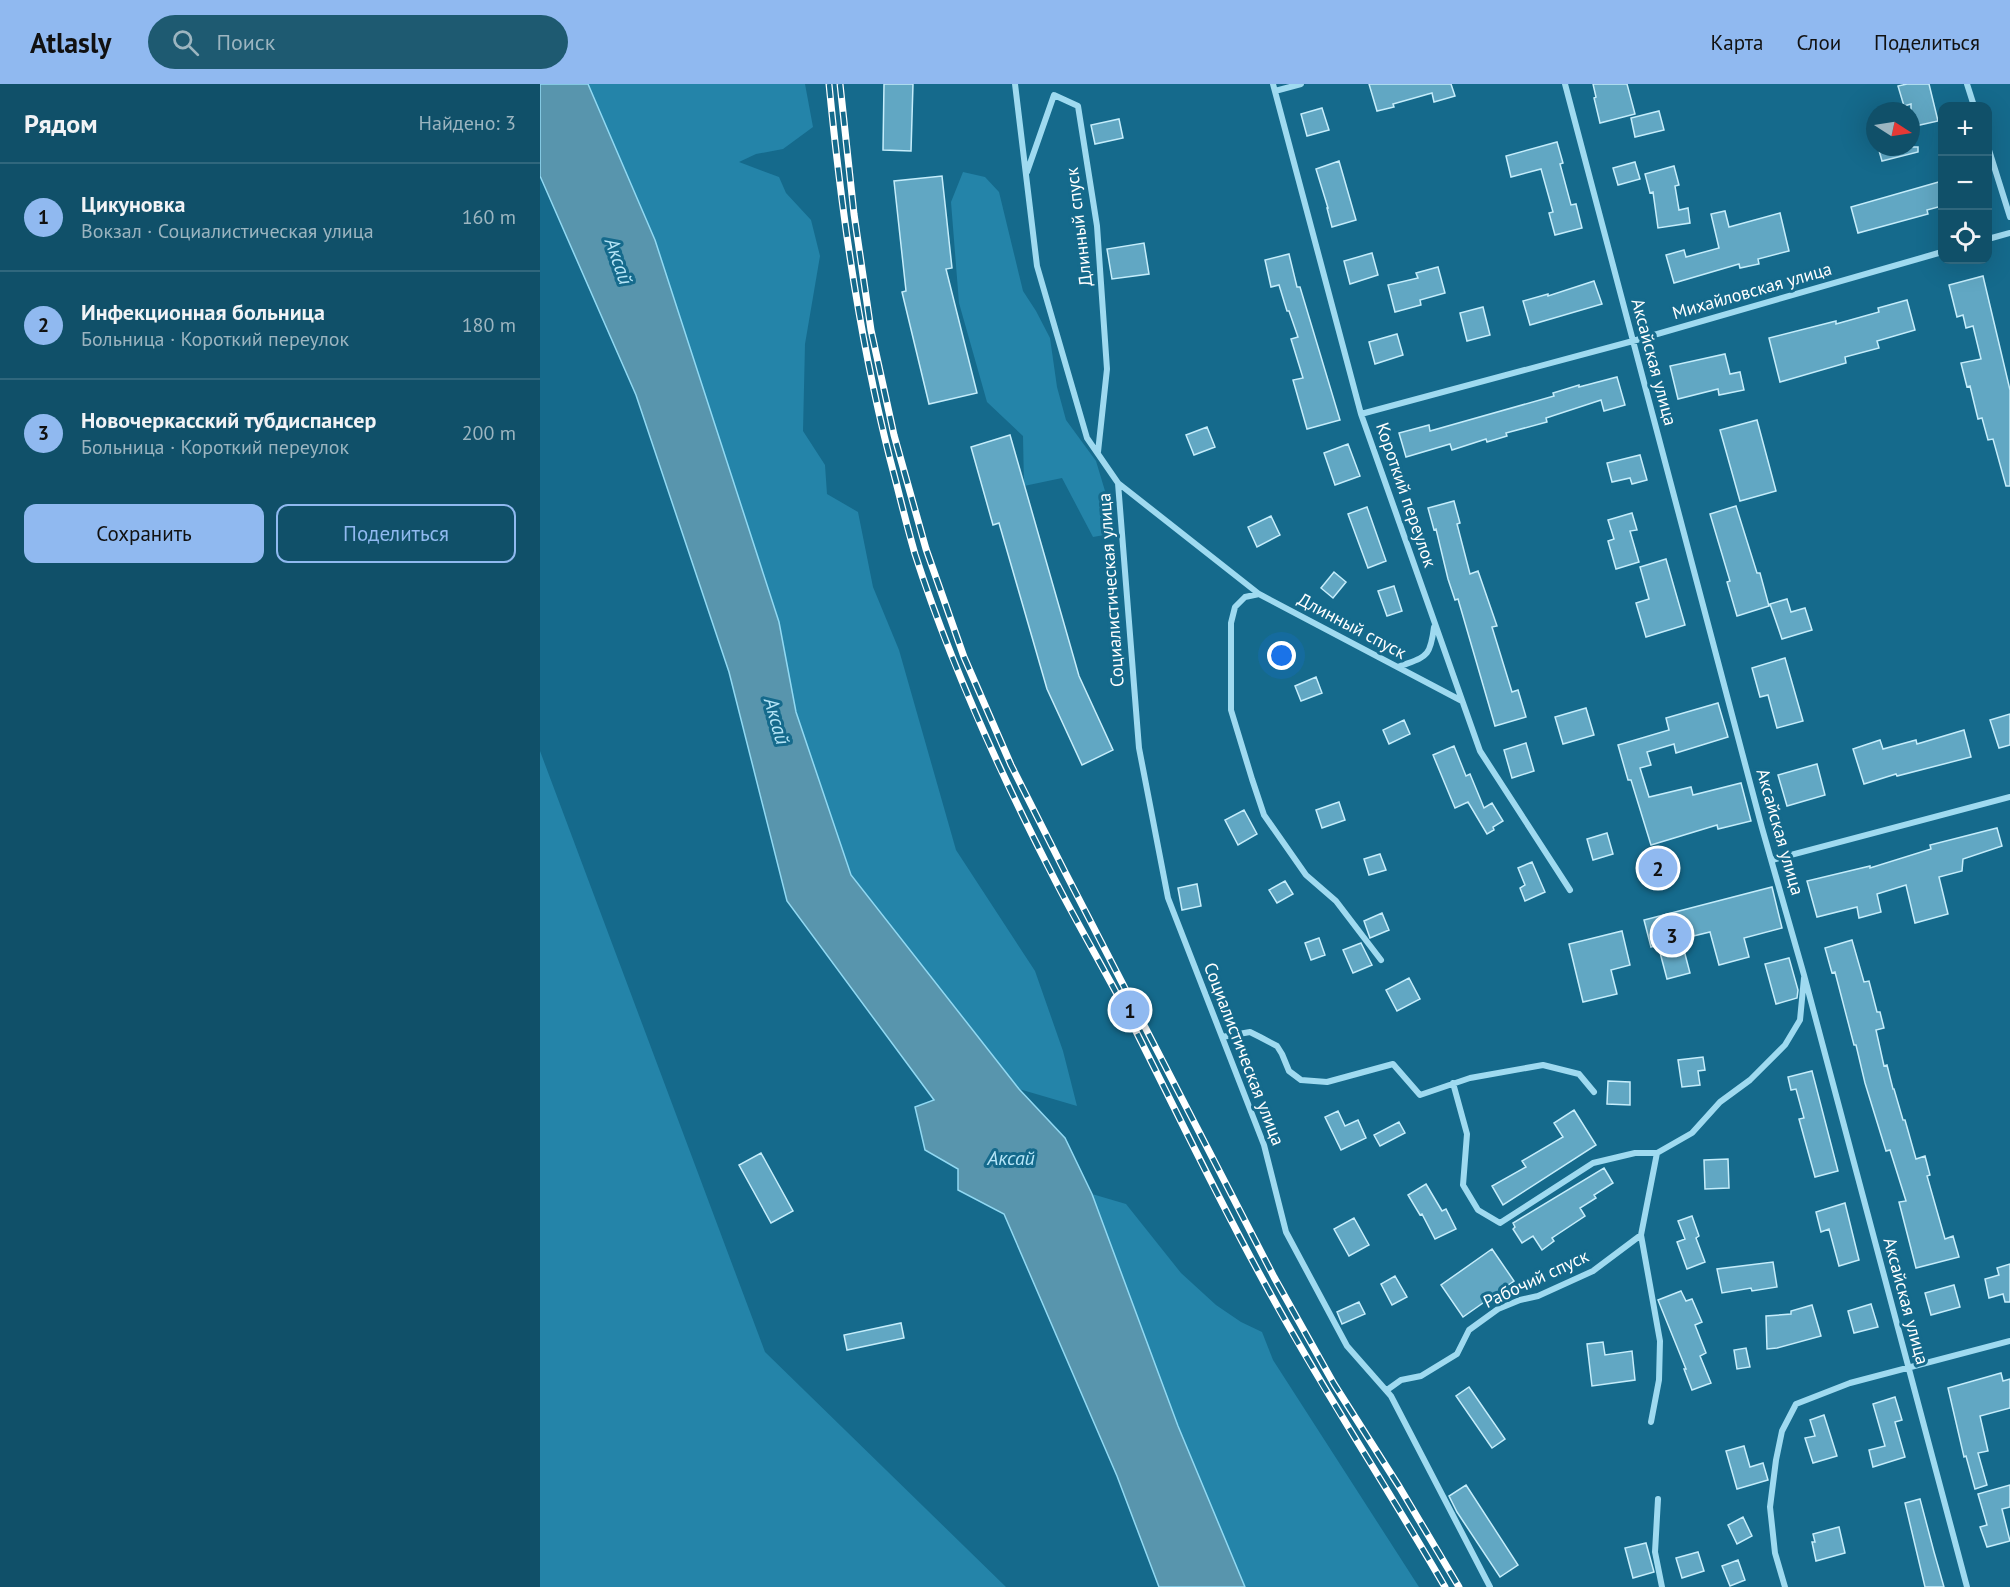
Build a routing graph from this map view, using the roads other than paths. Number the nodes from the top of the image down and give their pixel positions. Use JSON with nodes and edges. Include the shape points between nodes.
{"nodes":[{"id":1,"x":1015,"y":84,"type":"edge"},
{"id":2,"x":1301,"y":84,"type":"edge"},
{"id":3,"x":1565,"y":84,"type":"edge"},
{"id":4,"x":1967,"y":84,"type":"edge"},
{"id":5,"x":1274,"y":87,"type":"edge"},
{"id":6,"x":1973,"y":102,"type":"edge"},
{"id":7,"x":1991,"y":156,"type":"edge"},
{"id":8,"x":1026,"y":174,"type":"junction"},
{"id":9,"x":2010,"y":217,"type":"edge"},
{"id":10,"x":2010,"y":233,"type":"edge"},
{"id":11,"x":1992,"y":238,"type":"edge"},
{"id":12,"x":1938,"y":253,"type":"edge"},
{"id":13,"x":1633,"y":341,"type":"junction"},
{"id":14,"x":1361,"y":414,"type":"junction"},
{"id":15,"x":1098,"y":453,"type":"junction"},
{"id":16,"x":1118,"y":483,"type":"junction"},
{"id":17,"x":1259,"y":594,"type":"junction"},
{"id":18,"x":1435,"y":623,"type":"junction"},
{"id":19,"x":1398,"y":667,"type":"junction"},
{"id":20,"x":1462,"y":701,"type":"junction"},
{"id":21,"x":2010,"y":796,"type":"edge"},
{"id":22,"x":1772,"y":860,"type":"junction"},
{"id":23,"x":1570,"y":890,"type":"dead end"},
{"id":24,"x":1381,"y":960,"type":"dead end"},
{"id":25,"x":1804,"y":975,"type":"junction"},
{"id":26,"x":1222,"y":1036,"type":"junction"},
{"id":27,"x":1454,"y":1083,"type":"junction"},
{"id":28,"x":1594,"y":1092,"type":"dead end"},
{"id":29,"x":1657,"y":1153,"type":"junction"},
{"id":30,"x":1641,"y":1235,"type":"junction"},
{"id":31,"x":2010,"y":1341,"type":"edge"},
{"id":32,"x":1908,"y":1367,"type":"junction"},
{"id":33,"x":1387,"y":1390,"type":"junction"},
{"id":34,"x":1651,"y":1422,"type":"dead end"},
{"id":35,"x":1658,"y":1499,"type":"dead end"},
{"id":36,"x":1490,"y":1587,"type":"edge"},
{"id":37,"x":1662,"y":1587,"type":"edge"},
{"id":38,"x":1785,"y":1587,"type":"edge"},
{"id":39,"x":1967,"y":1587,"type":"edge"}],
"edges":[{"from":1,"to":8,"type":"street","name":"Длинный спуск"},
{"from":2,"to":5,"type":"street"},
{"from":3,"to":13,"type":"street","name":"Аксайская улица"},
{"from":4,"to":6,"type":"street"},
{"from":5,"to":14,"type":"street","name":"Короткий переулок"},
{"from":7,"to":9,"type":"street"},
{"from":8,"to":15,"type":"street","name":"Длинный спуск","via":[[1038,266],[1088,438]]},
{"from":8,"to":15,"type":"street","name":"Длинный спуск","via":[[1054,95],[1078,106],[1097,226],[1107,369]]},
{"from":10,"to":11,"type":"street"},
{"from":12,"to":13,"type":"street","name":"Михайловская улица"},
{"from":13,"to":14,"type":"street","name":"Михайловская улица"},
{"from":13,"to":22,"type":"street","name":"Аксайская улица"},
{"from":14,"to":18,"type":"street","name":"Короткий переулок"},
{"from":15,"to":16,"type":"street","name":"Длинный спуск"},
{"from":16,"to":17,"type":"street","name":"Длинный спуск"},
{"from":16,"to":26,"type":"street","name":"Социалистическая улица","via":[[1138,748],[1168,898]]},
{"from":17,"to":19,"type":"street","name":"Длинный спуск"},
{"from":17,"to":24,"type":"street","via":[[1245,597],[1235,607],[1231,623],[1231,710],[1264,815],[1306,875],[1336,901]]},
{"from":18,"to":19,"type":"street","via":[[1432,646],[1425,656]]},
{"from":18,"to":20,"type":"street","name":"Короткий переулок"},
{"from":19,"to":20,"type":"street","name":"Длинный спуск"},
{"from":20,"to":23,"type":"street","name":"Короткий переулок","via":[[1480,751]]},
{"from":21,"to":22,"type":"street"},
{"from":22,"to":25,"type":"street","name":"Аксайская улица"},
{"from":25,"to":29,"type":"street","via":[[1800,1020],[1785,1045],[1750,1080],[1720,1102],[1692,1133]]},
{"from":25,"to":32,"type":"street","name":"Аксайская улица"},
{"from":26,"to":27,"type":"street","via":[[1250,1032],[1277,1046],[1289,1071],[1301,1080],[1328,1082],[1393,1064],[1420,1095]]},
{"from":26,"to":33,"type":"street","name":"Социалистическая улица","via":[[1264,1145],[1286,1232],[1347,1346]]},
{"from":27,"to":28,"type":"street","via":[[1543,1065],[1579,1074]]},
{"from":27,"to":29,"type":"street","via":[[1467,1134],[1463,1185],[1478,1210],[1500,1223],[1593,1163],[1635,1153]]},
{"from":29,"to":30,"type":"street"},
{"from":30,"to":33,"type":"street","name":"Рабочий спуск","via":[[1593,1271],[1498,1309],[1469,1330],[1457,1354],[1421,1376],[1401,1380]]},
{"from":30,"to":34,"type":"street","via":[[1660,1341],[1659,1380]]},
{"from":31,"to":32,"type":"street"},
{"from":32,"to":38,"type":"street","via":[[1850,1383],[1796,1404],[1782,1431],[1770,1507],[1775,1553]]},
{"from":32,"to":39,"type":"street","name":"Аксайская улица"},
{"from":33,"to":36,"type":"street","name":"Социалистическая улица"},
{"from":35,"to":37,"type":"street","via":[[1655,1552]]}]}
